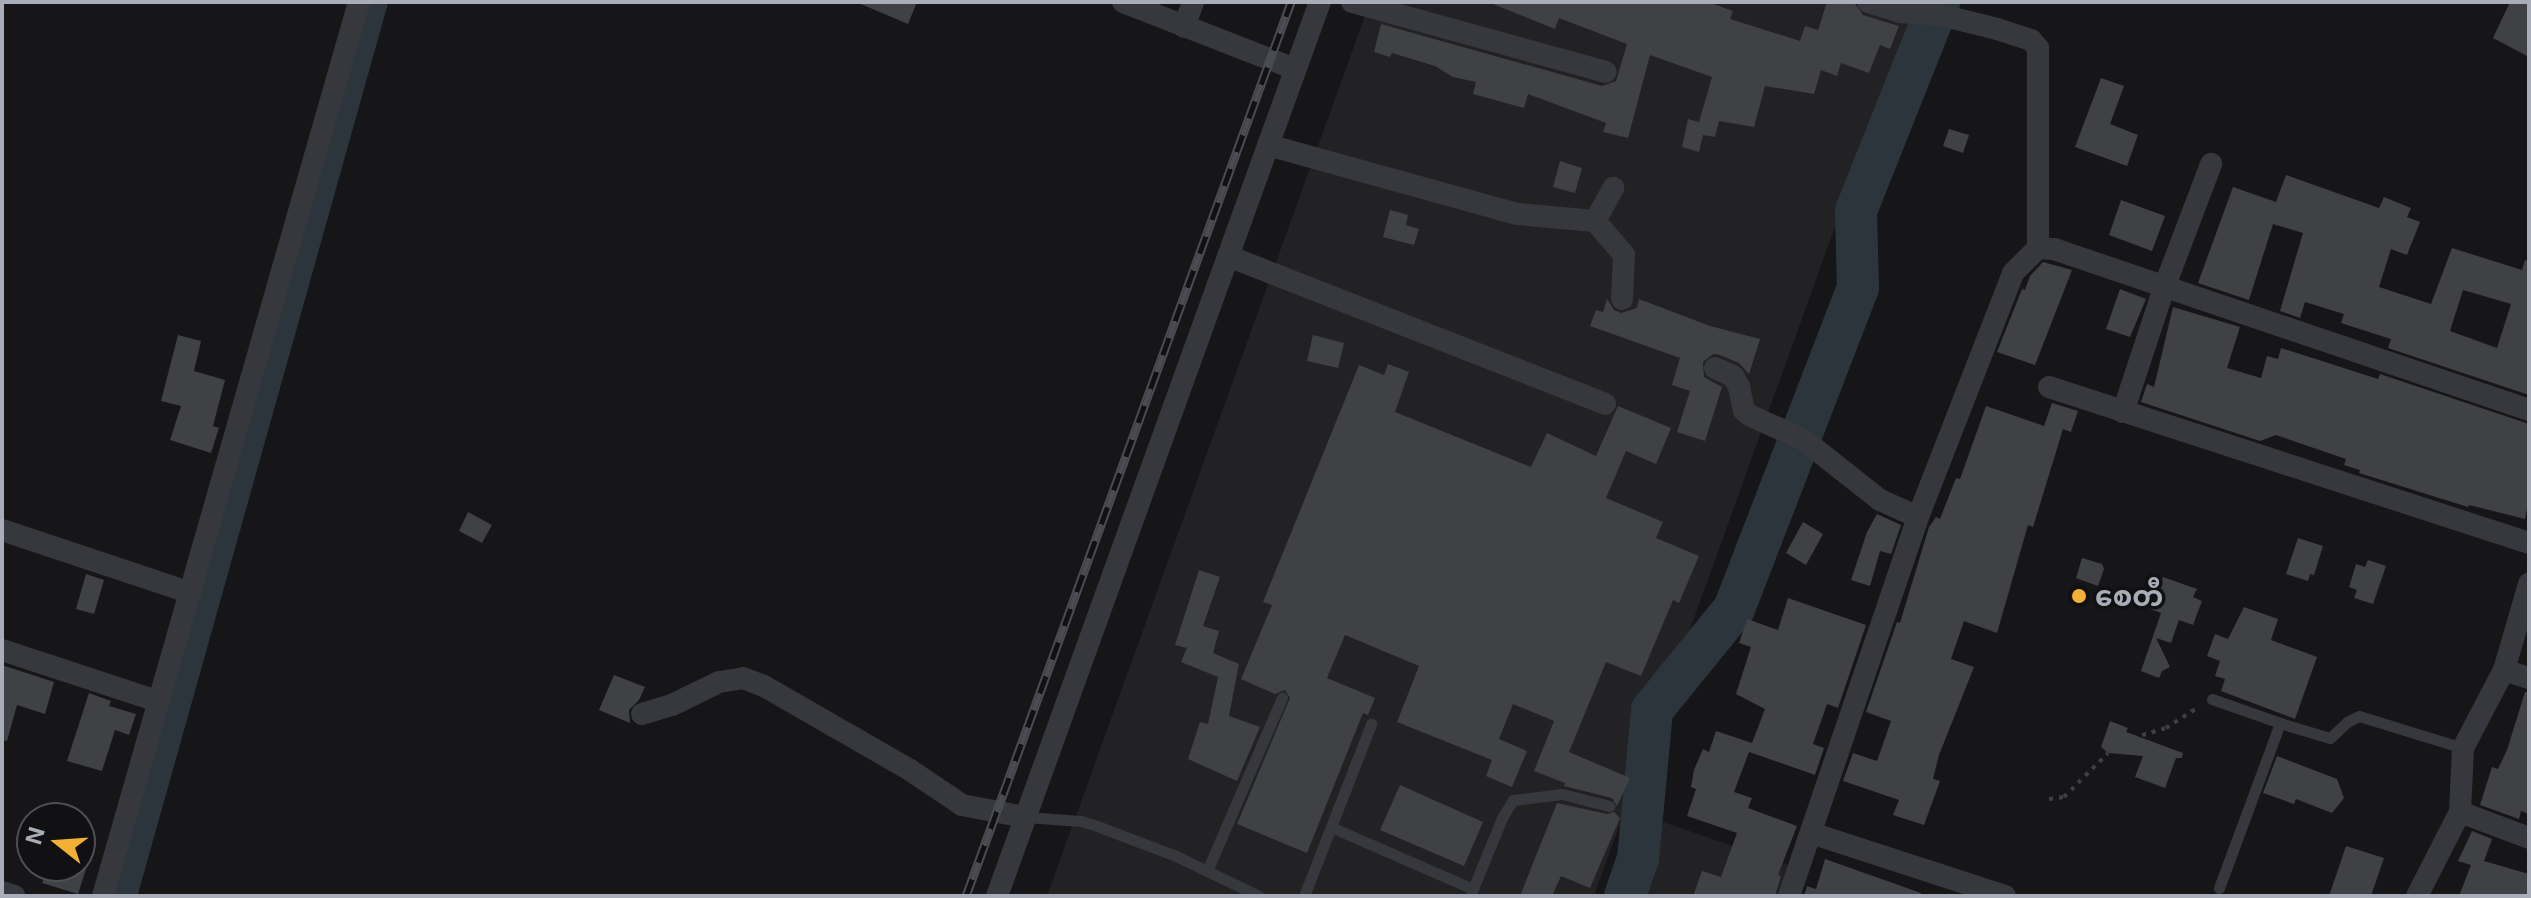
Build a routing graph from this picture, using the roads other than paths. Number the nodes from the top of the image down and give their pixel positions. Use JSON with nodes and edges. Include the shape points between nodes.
{"nodes":[{"id":1,"x":359,"y":2,"type":"edge"},
{"id":2,"x":1123,"y":2,"type":"edge"},
{"id":3,"x":1193,"y":2,"type":"edge"},
{"id":4,"x":1320,"y":2,"type":"edge"},
{"id":5,"x":1352,"y":2,"type":"edge"},
{"id":6,"x":1868,"y":2,"type":"edge"},
{"id":7,"x":1184,"y":27,"type":"junction"},
{"id":8,"x":1295,"y":69,"type":"junction"},
{"id":9,"x":1606,"y":72,"type":"dead end"},
{"id":10,"x":1268,"y":145,"type":"junction"},
{"id":11,"x":2211,"y":164,"type":"dead end"},
{"id":12,"x":1613,"y":188,"type":"dead end"},
{"id":13,"x":1595,"y":221,"type":"junction"},
{"id":14,"x":2038,"y":248,"type":"junction"},
{"id":15,"x":1228,"y":256,"type":"junction"},
{"id":16,"x":2164,"y":288,"type":"junction"},
{"id":17,"x":1622,"y":299,"type":"dead end"},
{"id":18,"x":1715,"y":368,"type":"dead end"},
{"id":19,"x":2049,"y":387,"type":"dead end"},
{"id":20,"x":1605,"y":404,"type":"dead end"},
{"id":21,"x":2529,"y":410,"type":"edge"},
{"id":22,"x":2123,"y":412,"type":"junction"},
{"id":23,"x":1918,"y":517,"type":"junction"},
{"id":24,"x":2,"y":530,"type":"edge"},
{"id":25,"x":2529,"y":543,"type":"edge"},
{"id":26,"x":2529,"y":584,"type":"edge"},
{"id":27,"x":191,"y":593,"type":"junction"},
{"id":28,"x":2,"y":650,"type":"edge"},
{"id":29,"x":2504,"y":670,"type":"junction"},
{"id":30,"x":2529,"y":678,"type":"edge"},
{"id":31,"x":1282,"y":698,"type":"dead end"},
{"id":32,"x":2212,"y":699,"type":"road end"},
{"id":33,"x":157,"y":701,"type":"junction"},
{"id":34,"x":642,"y":714,"type":"dead end"},
{"id":35,"x":2280,"y":723,"type":"junction"},
{"id":36,"x":1371,"y":724,"type":"dead end"},
{"id":37,"x":2463,"y":748,"type":"junction"},
{"id":38,"x":1609,"y":806,"type":"dead end"},
{"id":39,"x":2460,"y":812,"type":"junction"},
{"id":40,"x":1025,"y":817,"type":"junction"},
{"id":41,"x":1331,"y":827,"type":"junction"},
{"id":42,"x":1811,"y":833,"type":"junction"},
{"id":43,"x":2529,"y":838,"type":"edge"},
{"id":44,"x":1207,"y":871,"type":"junction"},
{"id":45,"x":2219,"y":888,"type":"dead end"},
{"id":46,"x":2,"y":892,"type":"edge"},
{"id":47,"x":1472,"y":892,"type":"edge"},
{"id":48,"x":14,"y":896,"type":"edge"},
{"id":49,"x":103,"y":896,"type":"edge"},
{"id":50,"x":997,"y":896,"type":"edge"},
{"id":51,"x":1259,"y":896,"type":"edge"},
{"id":52,"x":1304,"y":896,"type":"edge"},
{"id":53,"x":1789,"y":896,"type":"edge"},
{"id":54,"x":2005,"y":896,"type":"edge"},
{"id":55,"x":2417,"y":896,"type":"edge"}],
"edges":[{"from":1,"to":27,"type":"street"},
{"from":2,"to":7,"type":"street"},
{"from":3,"to":7,"type":"street"},
{"from":4,"to":8,"type":"street"},
{"from":5,"to":9,"type":"street"},
{"from":6,"to":14,"type":"street","via":[[2031,40],[2039,63]]},
{"from":7,"to":8,"type":"street"},
{"from":8,"to":10,"type":"street"},
{"from":10,"to":13,"type":"street","via":[[1495,210]]},
{"from":10,"to":15,"type":"street"},
{"from":11,"to":16,"type":"street"},
{"from":12,"to":13,"type":"street"},
{"from":13,"to":17,"type":"street","via":[[1624,255]]},
{"from":14,"to":16,"type":"street"},
{"from":14,"to":23,"type":"street","via":[[2013,273]]},
{"from":15,"to":20,"type":"street"},
{"from":15,"to":40,"type":"street"},
{"from":16,"to":21,"type":"street"},
{"from":16,"to":22,"type":"street"},
{"from":18,"to":23,"type":"street","via":[[1733,376],[1744,410],[1804,440],[1880,500]]},
{"from":19,"to":22,"type":"street"},
{"from":22,"to":25,"type":"street"},
{"from":23,"to":42,"type":"street"},
{"from":24,"to":27,"type":"street"},
{"from":26,"to":29,"type":"street"},
{"from":27,"to":33,"type":"street"},
{"from":28,"to":33,"type":"street"},
{"from":29,"to":30,"type":"street"},
{"from":29,"to":37,"type":"street"},
{"from":31,"to":44,"type":"lane"},
{"from":32,"to":35,"type":"lane"},
{"from":33,"to":49,"type":"street"},
{"from":34,"to":40,"type":"street","via":[[719,682],[743,678],[910,770],[962,805]]},
{"from":35,"to":37,"type":"lane","via":[[2330,738],[2359,716]]},
{"from":35,"to":45,"type":"lane"},
{"from":36,"to":41,"type":"lane"},
{"from":37,"to":39,"type":"street"},
{"from":38,"to":47,"type":"lane","via":[[1562,794],[1513,800]]},
{"from":39,"to":43,"type":"street"},
{"from":39,"to":55,"type":"street"},
{"from":40,"to":44,"type":"lane","via":[[1089,824]]},
{"from":40,"to":50,"type":"street"},
{"from":41,"to":47,"type":"lane"},
{"from":41,"to":52,"type":"lane"},
{"from":42,"to":53,"type":"street"},
{"from":42,"to":54,"type":"street"},
{"from":44,"to":51,"type":"lane"},
{"from":46,"to":48,"type":"street"}]}
